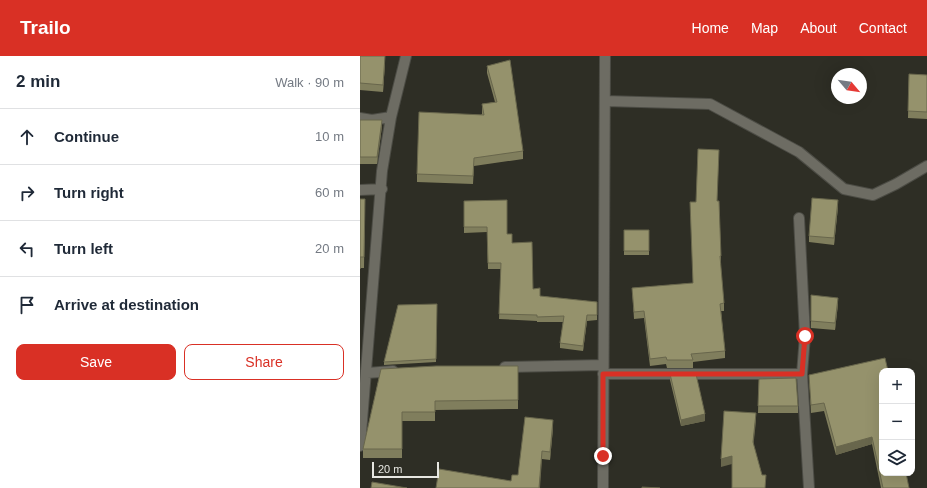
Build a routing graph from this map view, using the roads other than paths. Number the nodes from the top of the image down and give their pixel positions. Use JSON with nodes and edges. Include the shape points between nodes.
{"nodes":[{"id":1,"x":406,"y":56,"type":"edge"},
{"id":2,"x":605,"y":56,"type":"edge"},
{"id":3,"x":605,"y":101,"type":"junction"},
{"id":4,"x":391,"y":117,"type":"junction"},
{"id":5,"x":360,"y":118,"type":"edge"},
{"id":6,"x":927,"y":166,"type":"edge"},
{"id":7,"x":382,"y":189,"type":"junction"},
{"id":8,"x":360,"y":190,"type":"edge"},
{"id":9,"x":799,"y":218,"type":"dead end"},
{"id":10,"x":495,"y":367,"type":"edge"},
{"id":11,"x":364,"y":369,"type":"edge"},
{"id":12,"x":603,"y":369,"type":"junction"},
{"id":13,"x":404,"y":371,"type":"edge"},
{"id":14,"x":802,"y":374,"type":"junction"},
{"id":15,"x":360,"y":446,"type":"edge"},
{"id":16,"x":603,"y":488,"type":"edge"},
{"id":17,"x":809,"y":488,"type":"edge"}],
"edges":[{"from":1,"to":4,"type":"street"},
{"from":2,"to":3,"type":"street"},
{"from":3,"to":6,"type":"street","via":[[710,104],[799,152],[844,189],[873,194]]},
{"from":3,"to":12,"type":"street"},
{"from":4,"to":5,"type":"street","via":[[372,120]]},
{"from":4,"to":7,"type":"street","via":[[382,171]]},
{"from":7,"to":8,"type":"street"},
{"from":7,"to":11,"type":"street"},
{"from":9,"to":14,"type":"street","via":[[805,336]]},
{"from":10,"to":12,"type":"street"},
{"from":11,"to":13,"type":"street"},
{"from":11,"to":15,"type":"street"},
{"from":12,"to":14,"type":"street"},
{"from":12,"to":16,"type":"street"},
{"from":14,"to":17,"type":"street"}]}
